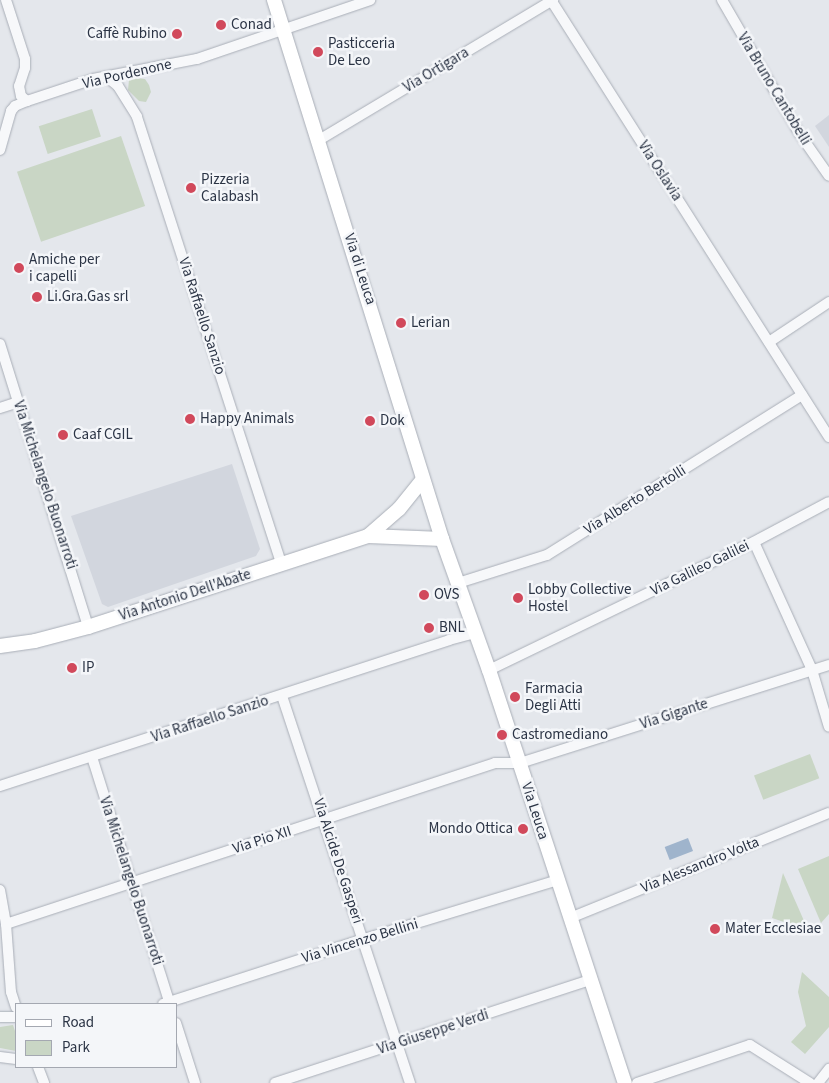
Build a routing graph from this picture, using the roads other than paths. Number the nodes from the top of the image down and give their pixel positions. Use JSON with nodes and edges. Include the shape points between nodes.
{"nodes":[{"id":1,"x":6,"y":0,"type":"edge"},
{"id":2,"x":274,"y":0,"type":"edge"},
{"id":3,"x":370,"y":0,"type":"edge"},
{"id":4,"x":552,"y":0,"type":"edge"},
{"id":5,"x":722,"y":0,"type":"edge"},
{"id":6,"x":284,"y":30,"type":"junction"},
{"id":7,"x":107,"y":77,"type":"junction"},
{"id":8,"x":27,"y":101,"type":"junction"},
{"id":9,"x":318,"y":140,"type":"junction"},
{"id":10,"x":0,"y":150,"type":"edge"},
{"id":11,"x":829,"y":176,"type":"edge"},
{"id":12,"x":829,"y":302,"type":"edge"},
{"id":13,"x":769,"y":342,"type":"junction"},
{"id":14,"x":0,"y":344,"type":"edge"},
{"id":15,"x":802,"y":395,"type":"junction"},
{"id":16,"x":18,"y":402,"type":"junction"},
{"id":17,"x":0,"y":408,"type":"edge"},
{"id":18,"x":829,"y":437,"type":"edge"},
{"id":19,"x":423,"y":479,"type":"junction"},
{"id":20,"x":829,"y":502,"type":"edge"},
{"id":21,"x":368,"y":536,"type":"junction"},
{"id":22,"x":442,"y":539,"type":"junction"},
{"id":23,"x":754,"y":542,"type":"junction"},
{"id":24,"x":281,"y":564,"type":"junction"},
{"id":25,"x":458,"y":584,"type":"junction"},
{"id":26,"x":88,"y":627,"type":"junction"},
{"id":27,"x":476,"y":633,"type":"junction"},
{"id":28,"x":0,"y":646,"type":"edge"},
{"id":29,"x":829,"y":665,"type":"edge"},
{"id":30,"x":489,"y":670,"type":"junction"},
{"id":31,"x":812,"y":670,"type":"junction"},
{"id":32,"x":282,"y":696,"type":"junction"},
{"id":33,"x":829,"y":727,"type":"edge"},
{"id":34,"x":92,"y":757,"type":"junction"},
{"id":35,"x":520,"y":763,"type":"junction"},
{"id":36,"x":0,"y":786,"type":"edge"},
{"id":37,"x":829,"y":813,"type":"edge"},
{"id":38,"x":324,"y":820,"type":"junction"},
{"id":39,"x":558,"y":880,"type":"junction"},
{"id":40,"x":132,"y":882,"type":"junction"},
{"id":41,"x":0,"y":890,"type":"edge"},
{"id":42,"x":570,"y":918,"type":"junction"},
{"id":43,"x":6,"y":924,"type":"junction"},
{"id":44,"x":364,"y":939,"type":"junction"},
{"id":45,"x":6,"y":942,"type":"junction"},
{"id":46,"x":0,"y":957,"type":"edge"},
{"id":47,"x":591,"y":980,"type":"junction"},
{"id":48,"x":168,"y":1003,"type":"edge"},
{"id":49,"x":171,"y":1003,"type":"edge"},
{"id":50,"x":15,"y":1004,"type":"edge"},
{"id":51,"x":0,"y":1017,"type":"edge"},
{"id":52,"x":15,"y":1017,"type":"edge"},
{"id":53,"x":178,"y":1029,"type":"edge"},
{"id":54,"x":398,"y":1043,"type":"junction"},
{"id":55,"x":0,"y":1057,"type":"edge"},
{"id":56,"x":15,"y":1059,"type":"edge"},
{"id":57,"x":38,"y":1068,"type":"edge"},
{"id":58,"x":829,"y":1069,"type":"edge"},
{"id":59,"x":44,"y":1083,"type":"edge"},
{"id":60,"x":196,"y":1083,"type":"edge"},
{"id":61,"x":275,"y":1083,"type":"edge"},
{"id":62,"x":410,"y":1083,"type":"edge"},
{"id":63,"x":625,"y":1083,"type":"edge"},
{"id":64,"x":637,"y":1083,"type":"edge"},
{"id":65,"x":810,"y":1083,"type":"edge"},
{"id":66,"x":818,"y":1083,"type":"edge"}],
"edges":[{"from":1,"to":8,"type":"street","via":[[26,59],[19,86],[21,96]]},
{"from":2,"to":6,"type":"main road","name":"Via di Leuca"},
{"from":3,"to":6,"type":"street","name":"Via Pordenone"},
{"from":4,"to":9,"type":"street","name":"Via Ortigara"},
{"from":4,"to":13,"type":"street","name":"Via Oslavia"},
{"from":5,"to":11,"type":"street","name":"Via Bruno Cantobelli","via":[[799,133]]},
{"from":6,"to":7,"type":"street","name":"Via Pordenone","via":[[197,59]]},
{"from":6,"to":9,"type":"main road","name":"Via di Leuca"},
{"from":7,"to":8,"type":"street","name":"Via Pordenone"},
{"from":7,"to":24,"type":"street","name":"Via Raffaello Sanzio","via":[[118,86],[137,117]]},
{"from":8,"to":10,"type":"street","name":"Via Pordenone","via":[[11,111]]},
{"from":9,"to":19,"type":"main road","name":"Via di Leuca"},
{"from":12,"to":13,"type":"street"},
{"from":13,"to":15,"type":"street","name":"Via Oslavia"},
{"from":14,"to":16,"type":"street","name":"Via Michelangelo Buonarroti"},
{"from":15,"to":18,"type":"street","name":"Via Oslavia"},
{"from":15,"to":25,"type":"street","name":"Via Alberto Bertolli","via":[[547,555]]},
{"from":16,"to":17,"type":"street"},
{"from":16,"to":26,"type":"street","name":"Via Michelangelo Buonarroti"},
{"from":19,"to":21,"type":"main road","name":"Via Antonio Dell'Abate","via":[[399,510]]},
{"from":19,"to":22,"type":"main road","name":"Via di Leuca"},
{"from":20,"to":23,"type":"street","name":"Via Galileo Galilei"},
{"from":21,"to":22,"type":"main road","name":"Via Antonio Dell'Abate"},
{"from":21,"to":24,"type":"main road","name":"Via Antonio Dell'Abate"},
{"from":22,"to":25,"type":"main road","name":"Via Leuca"},
{"from":23,"to":30,"type":"street","name":"Via Galileo Galilei"},
{"from":23,"to":31,"type":"street"},
{"from":24,"to":26,"type":"main road","name":"Via Antonio Dell'Abate"},
{"from":25,"to":27,"type":"main road","name":"Via Leuca"},
{"from":26,"to":28,"type":"main road","name":"Via Antonio Dell'Abate"},
{"from":27,"to":30,"type":"main road","name":"Via Leuca"},
{"from":27,"to":32,"type":"street","name":"Via Raffaello Sanzio"},
{"from":29,"to":31,"type":"street","name":"Via Gigante"},
{"from":30,"to":35,"type":"main road","name":"Via Leuca"},
{"from":31,"to":33,"type":"street"},
{"from":31,"to":35,"type":"street","name":"Via Gigante"},
{"from":32,"to":34,"type":"street","name":"Via Raffaello Sanzio"},
{"from":32,"to":38,"type":"street","name":"Via Alcide De Gasperi"},
{"from":34,"to":36,"type":"street","name":"Via Raffaello Sanzio"},
{"from":34,"to":40,"type":"street","name":"Via Michelangelo Buonarroti"},
{"from":35,"to":38,"type":"street","name":"Via Pio XII","via":[[495,763]]},
{"from":35,"to":39,"type":"main road","name":"Via Leuca"},
{"from":37,"to":42,"type":"street","name":"Via Alessandro Volta"},
{"from":38,"to":40,"type":"street","name":"Via Pio XII"},
{"from":38,"to":44,"type":"street","name":"Via Alcide De Gasperi"},
{"from":39,"to":42,"type":"main road","name":"Via Leuca"},
{"from":39,"to":44,"type":"street","name":"Via Vincenzo Bellini"},
{"from":40,"to":43,"type":"street","name":"Via Pio XII"},
{"from":40,"to":48,"type":"street","name":"Via Michelangelo Buonarroti"},
{"from":41,"to":43,"type":"street"},
{"from":42,"to":47,"type":"main road","name":"Via Leuca"},
{"from":43,"to":45,"type":"street"},
{"from":44,"to":49,"type":"street","name":"Via Vincenzo Bellini"},
{"from":44,"to":54,"type":"street","name":"Via Alcide De Gasperi"},
{"from":45,"to":46,"type":"street"},
{"from":45,"to":50,"type":"street"},
{"from":47,"to":54,"type":"street","name":"Via Giuseppe Verdi"},
{"from":47,"to":63,"type":"main road","name":"Via Leuca"},
{"from":51,"to":52,"type":"street"},
{"from":53,"to":60,"type":"street"},
{"from":54,"to":61,"type":"street","name":"Via Giuseppe Verdi"},
{"from":54,"to":62,"type":"street","name":"Via Alcide De Gasperi"},
{"from":55,"to":56,"type":"street"},
{"from":57,"to":59,"type":"street"},
{"from":58,"to":66,"type":"street"},
{"from":64,"to":65,"type":"street","via":[[750,1045]]}]}
